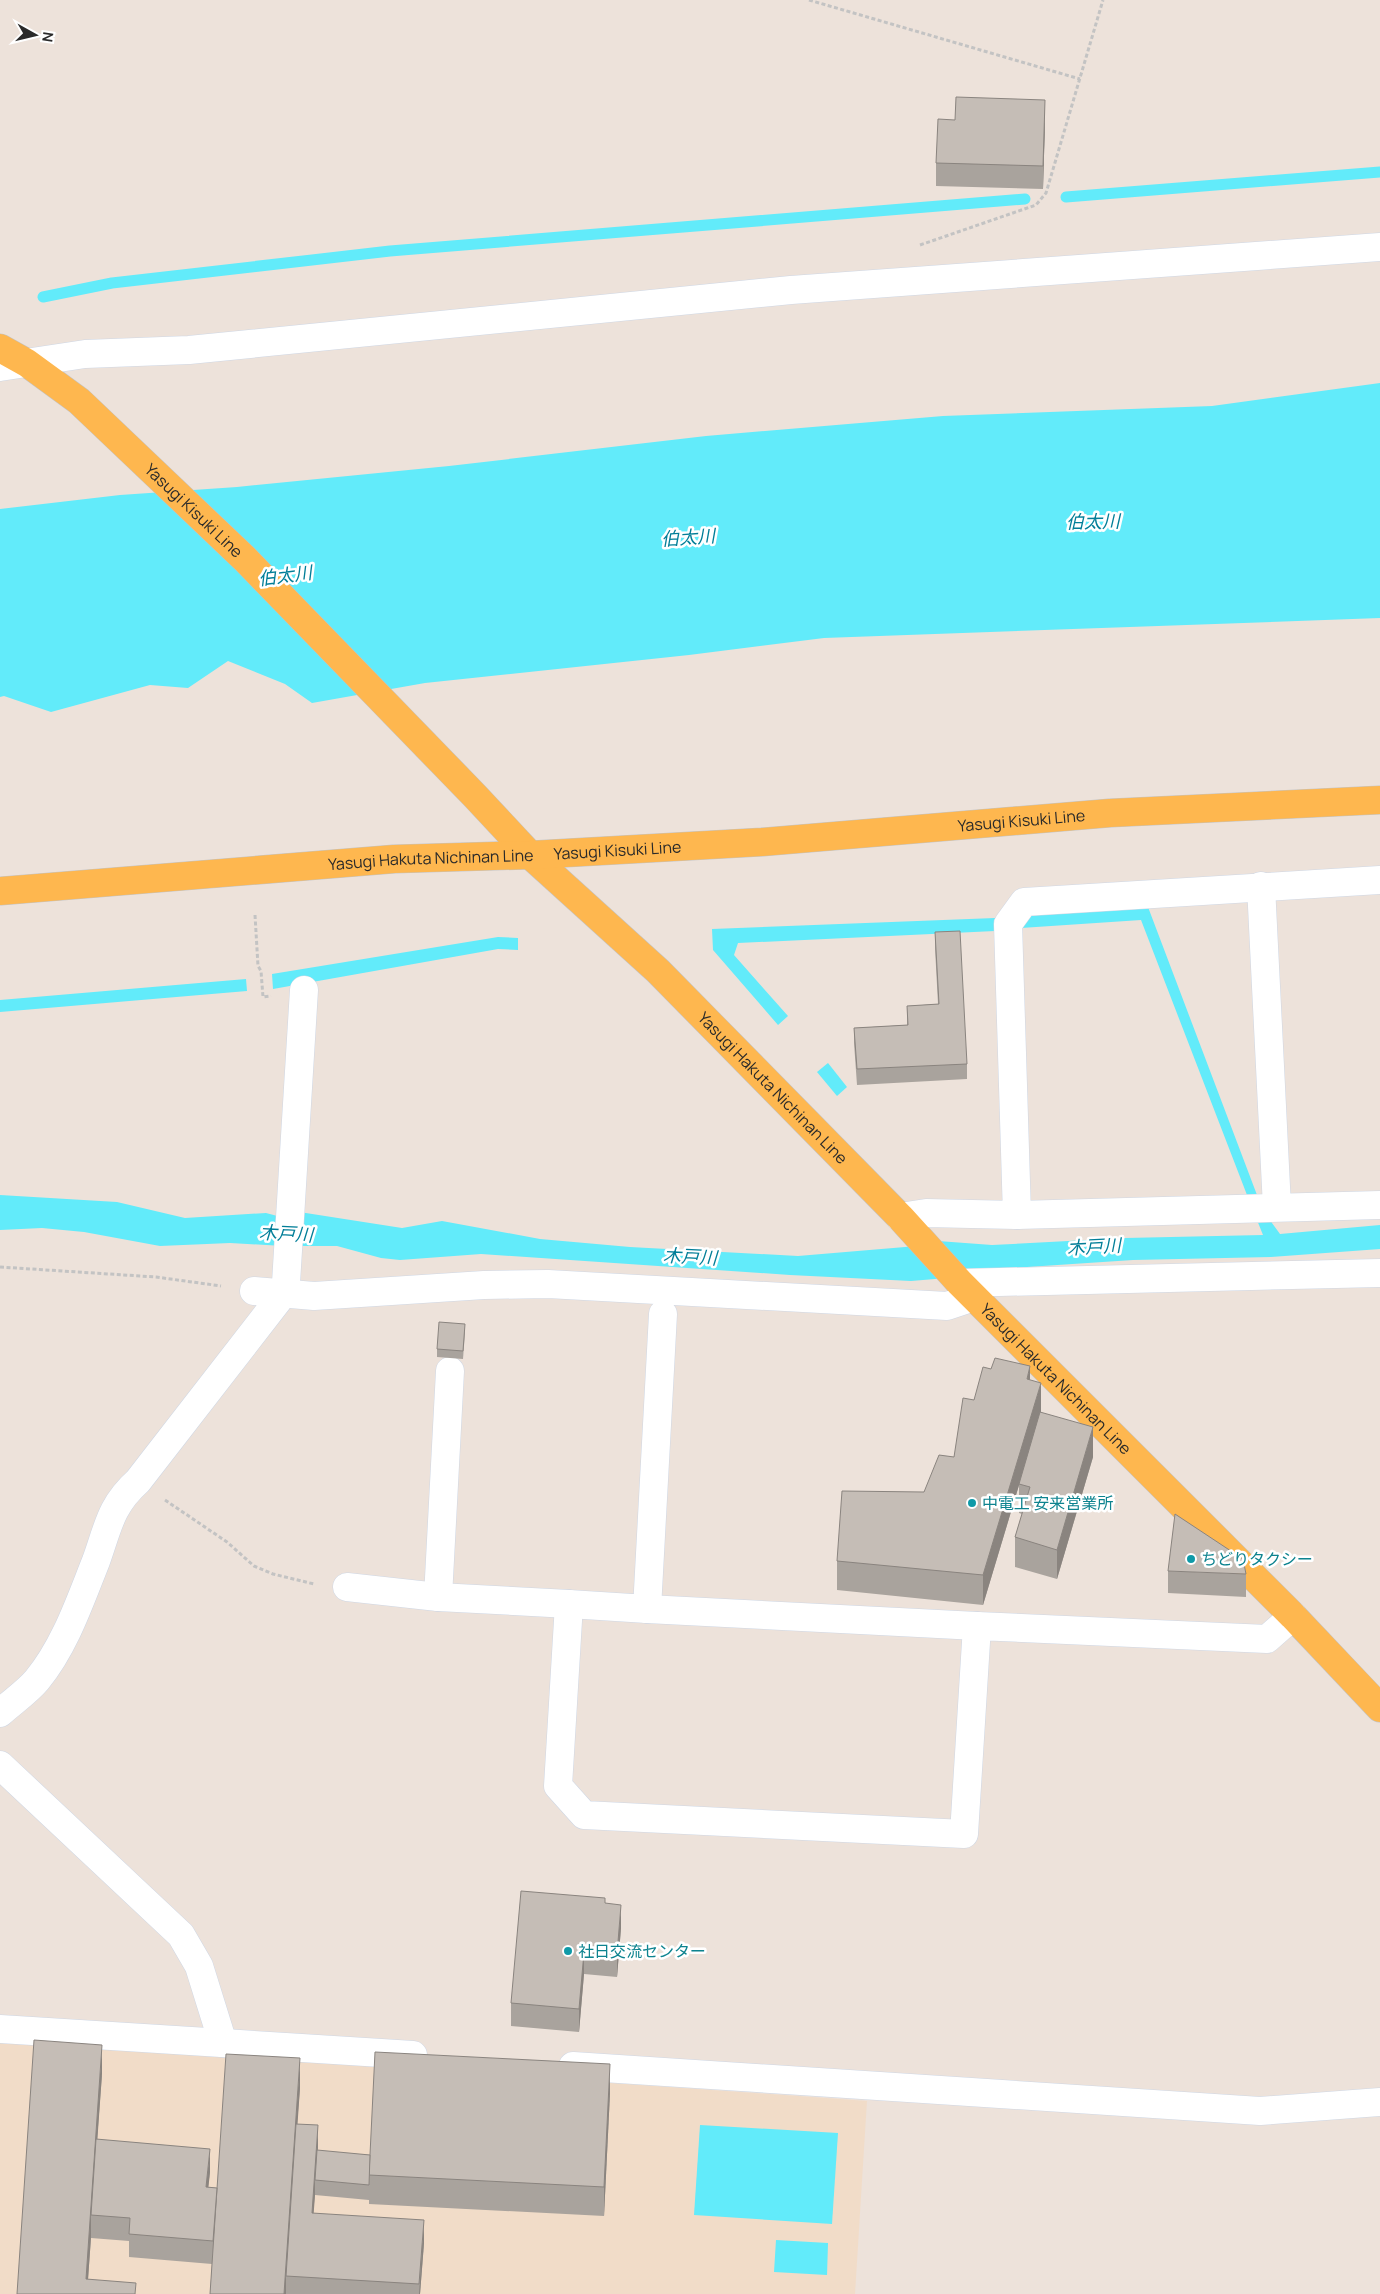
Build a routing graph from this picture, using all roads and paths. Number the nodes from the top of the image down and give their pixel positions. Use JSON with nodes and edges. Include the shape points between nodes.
{"nodes":[{"id":1,"x":810,"y":0,"type":"edge"},
{"id":2,"x":1103,"y":0,"type":"edge"},
{"id":3,"x":1080,"y":79,"type":"junction"},
{"id":4,"x":1380,"y":247,"type":"edge"},
{"id":5,"x":914,"y":248,"type":"dead end"},
{"id":6,"x":0,"y":348,"type":"edge"},
{"id":7,"x":27,"y":363,"type":"junction"},
{"id":8,"x":0,"y":367,"type":"edge"},
{"id":9,"x":1380,"y":800,"type":"edge"},
{"id":10,"x":530,"y":856,"type":"junction"},
{"id":11,"x":1380,"y":880,"type":"edge"},
{"id":12,"x":1261,"y":886,"type":"junction"},
{"id":13,"x":0,"y":891,"type":"edge"},
{"id":14,"x":255,"y":915,"type":"dead end"},
{"id":15,"x":304,"y":990,"type":"dead end"},
{"id":16,"x":262,"y":992,"type":"dead end"},
{"id":17,"x":1380,"y":1205,"type":"edge"},
{"id":18,"x":1277,"y":1207,"type":"junction"},
{"id":19,"x":1017,"y":1215,"type":"junction"},
{"id":20,"x":907,"y":1225,"type":"junction"},
{"id":21,"x":0,"y":1267,"type":"edge"},
{"id":22,"x":1380,"y":1273,"type":"edge"},
{"id":23,"x":963,"y":1286,"type":"junction"},
{"id":24,"x":284,"y":1288,"type":"junction"},
{"id":25,"x":254,"y":1291,"type":"joint"},
{"id":26,"x":663,"y":1314,"type":"dead end"},
{"id":27,"x":450,"y":1371,"type":"dead end"},
{"id":28,"x":138,"y":1481,"type":"junction"},
{"id":29,"x":347,"y":1587,"type":"joint"},
{"id":30,"x":438,"y":1597,"type":"junction"},
{"id":31,"x":569,"y":1604,"type":"junction"},
{"id":32,"x":647,"y":1609,"type":"junction"},
{"id":33,"x":1293,"y":1616,"type":"junction"},
{"id":34,"x":977,"y":1626,"type":"junction"},
{"id":35,"x":1380,"y":1708,"type":"edge"},
{"id":36,"x":0,"y":1713,"type":"edge"},
{"id":37,"x":0,"y":1765,"type":"edge"},
{"id":38,"x":0,"y":2029,"type":"edge"},
{"id":39,"x":223,"y":2043,"type":"junction"},
{"id":40,"x":442,"y":2057,"type":"edge"},
{"id":41,"x":551,"y":2064,"type":"edge"},
{"id":42,"x":1380,"y":2102,"type":"edge"}],
"edges":[{"from":1,"to":3,"type":"path"},
{"from":2,"to":3,"type":"path"},
{"from":3,"to":5,"type":"path","via":[[1042,200],[1036,205]]},
{"from":4,"to":7,"type":"street","via":[[791,290],[189,350],[85,354]]},
{"from":6,"to":7,"type":"main road","name":"Yasugi Kisuki Line"},
{"from":7,"to":8,"type":"street"},
{"from":7,"to":10,"type":"main road","name":"Yasugi Kisuki Line","via":[[79,401],[245,559]]},
{"from":9,"to":10,"type":"main road","name":"Yasugi Kisuki Line","via":[[1110,813],[762,842]]},
{"from":10,"to":13,"type":"main road","name":"Yasugi Hakuta Nichinan Line","via":[[394,858]]},
{"from":10,"to":20,"type":"main road","name":"Yasugi Hakuta Nichinan Line","via":[[658,971]]},
{"from":11,"to":12,"type":"street"},
{"from":12,"to":18,"type":"street"},
{"from":12,"to":19,"type":"street","via":[[1024,902],[1008,924]]},
{"from":14,"to":16,"type":"path"},
{"from":15,"to":24,"type":"street"},
{"from":17,"to":18,"type":"street"},
{"from":18,"to":19,"type":"street"},
{"from":19,"to":20,"type":"street","via":[[926,1213]]},
{"from":20,"to":23,"type":"main road","name":"Yasugi Hakuta Nichinan Line"},
{"from":21,"to":25,"type":"path","via":[[156,1277]]},
{"from":22,"to":23,"type":"street"},
{"from":23,"to":24,"type":"street","via":[[948,1306],[548,1284],[314,1296]]},
{"from":23,"to":33,"type":"main road","name":"Yasugi Hakuta Nichinan Line"},
{"from":24,"to":25,"type":"street"},
{"from":24,"to":28,"type":"street"},
{"from":26,"to":32,"type":"street"},
{"from":27,"to":30,"type":"street"},
{"from":28,"to":29,"type":"path","via":[[227,1542],[254,1566],[302,1582]]},
{"from":28,"to":36,"type":"street","via":[[124,1494],[107,1524],[97,1559],[51,1660],[36,1681]]},
{"from":29,"to":30,"type":"street"},
{"from":30,"to":31,"type":"street"},
{"from":31,"to":32,"type":"street"},
{"from":31,"to":34,"type":"street","via":[[558,1786],[584,1815],[964,1834]]},
{"from":32,"to":34,"type":"street"},
{"from":33,"to":34,"type":"street","via":[[1267,1639]]},
{"from":33,"to":35,"type":"main road","name":"Yasugi Hakuta Nichinan Line"},
{"from":37,"to":39,"type":"street","via":[[181,1935],[199,1966]]},
{"from":38,"to":39,"type":"street"},
{"from":39,"to":40,"type":"street"},
{"from":41,"to":42,"type":"street","via":[[1260,2111]]}]}
